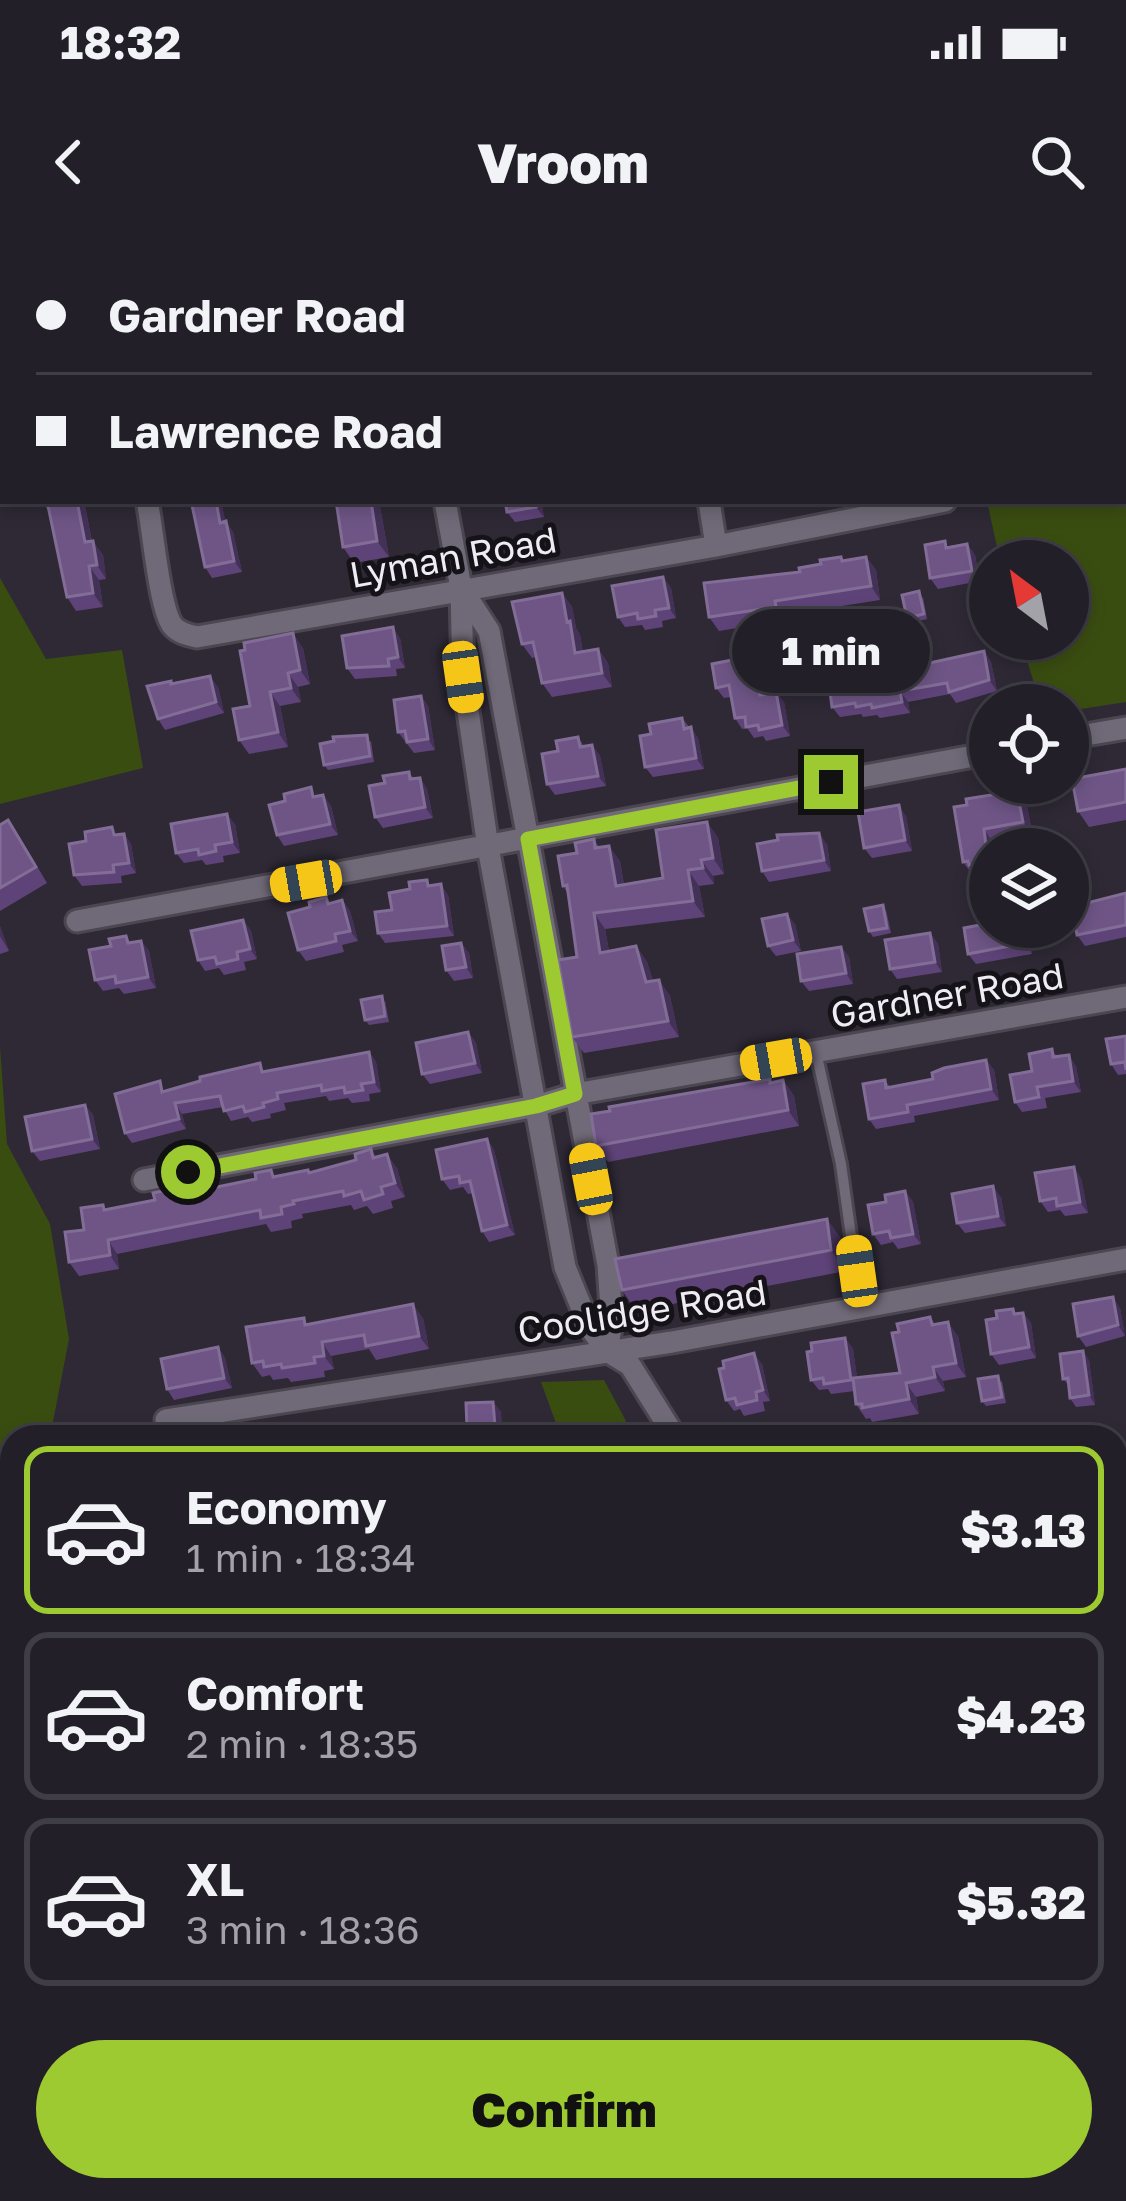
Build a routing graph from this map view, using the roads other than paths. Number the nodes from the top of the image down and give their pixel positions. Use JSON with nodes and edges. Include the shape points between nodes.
{"nodes":[{"id":1,"x":148,"y":504,"type":"edge"},
{"id":2,"x":446,"y":504,"type":"edge"},
{"id":3,"x":709,"y":504,"type":"edge"},
{"id":4,"x":930,"y":504,"type":"edge"},
{"id":5,"x":716,"y":546,"type":"junction"},
{"id":6,"x":461,"y":588,"type":"junction"},
{"id":7,"x":1126,"y":728,"type":"edge"},
{"id":8,"x":1089,"y":734,"type":"edge"},
{"id":9,"x":969,"y":757,"type":"edge"},
{"id":10,"x":528,"y":839,"type":"junction"},
{"id":11,"x":488,"y":848,"type":"junction"},
{"id":12,"x":77,"y":921,"type":"dead end"},
{"id":13,"x":1126,"y":997,"type":"edge"},
{"id":14,"x":816,"y":1052,"type":"junction"},
{"id":15,"x":575,"y":1094,"type":"junction"},
{"id":16,"x":536,"y":1106,"type":"junction"},
{"id":17,"x":144,"y":1180,"type":"dead end"},
{"id":18,"x":1126,"y":1258,"type":"edge"},
{"id":19,"x":861,"y":1307,"type":"junction"},
{"id":20,"x":607,"y":1351,"type":"junction"},
{"id":21,"x":166,"y":1420,"type":"dead end"},
{"id":22,"x":668,"y":1425,"type":"edge"}],
"edges":[{"from":1,"to":6,"type":"street","name":"Lyman Road","via":[[165,605],[184,634]]},
{"from":2,"to":6,"type":"street"},
{"from":3,"to":5,"type":"street"},
{"from":4,"to":5,"type":"street","name":"Lyman Road"},
{"from":5,"to":6,"type":"street","name":"Lyman Road"},
{"from":6,"to":10,"type":"street","via":[[489,632]]},
{"from":6,"to":11,"type":"street","via":[[463,677]]},
{"from":7,"to":8,"type":"street"},
{"from":9,"to":10,"type":"street"},
{"from":10,"to":11,"type":"street"},
{"from":10,"to":15,"type":"street"},
{"from":11,"to":12,"type":"street"},
{"from":11,"to":16,"type":"street"},
{"from":13,"to":14,"type":"street","name":"Gardner Road"},
{"from":14,"to":15,"type":"street","name":"Gardner Road"},
{"from":14,"to":19,"type":"lane"},
{"from":15,"to":16,"type":"street","name":"Gardner Road"},
{"from":15,"to":20,"type":"street","via":[[608,1265]]},
{"from":16,"to":17,"type":"street","name":"Gardner Road"},
{"from":16,"to":20,"type":"street","via":[[566,1267]]},
{"from":18,"to":19,"type":"street","name":"Coolidge Road"},
{"from":19,"to":20,"type":"street","name":"Coolidge Road"},
{"from":20,"to":21,"type":"street","name":"Coolidge Road"},
{"from":20,"to":22,"type":"street","via":[[630,1365]]}]}
